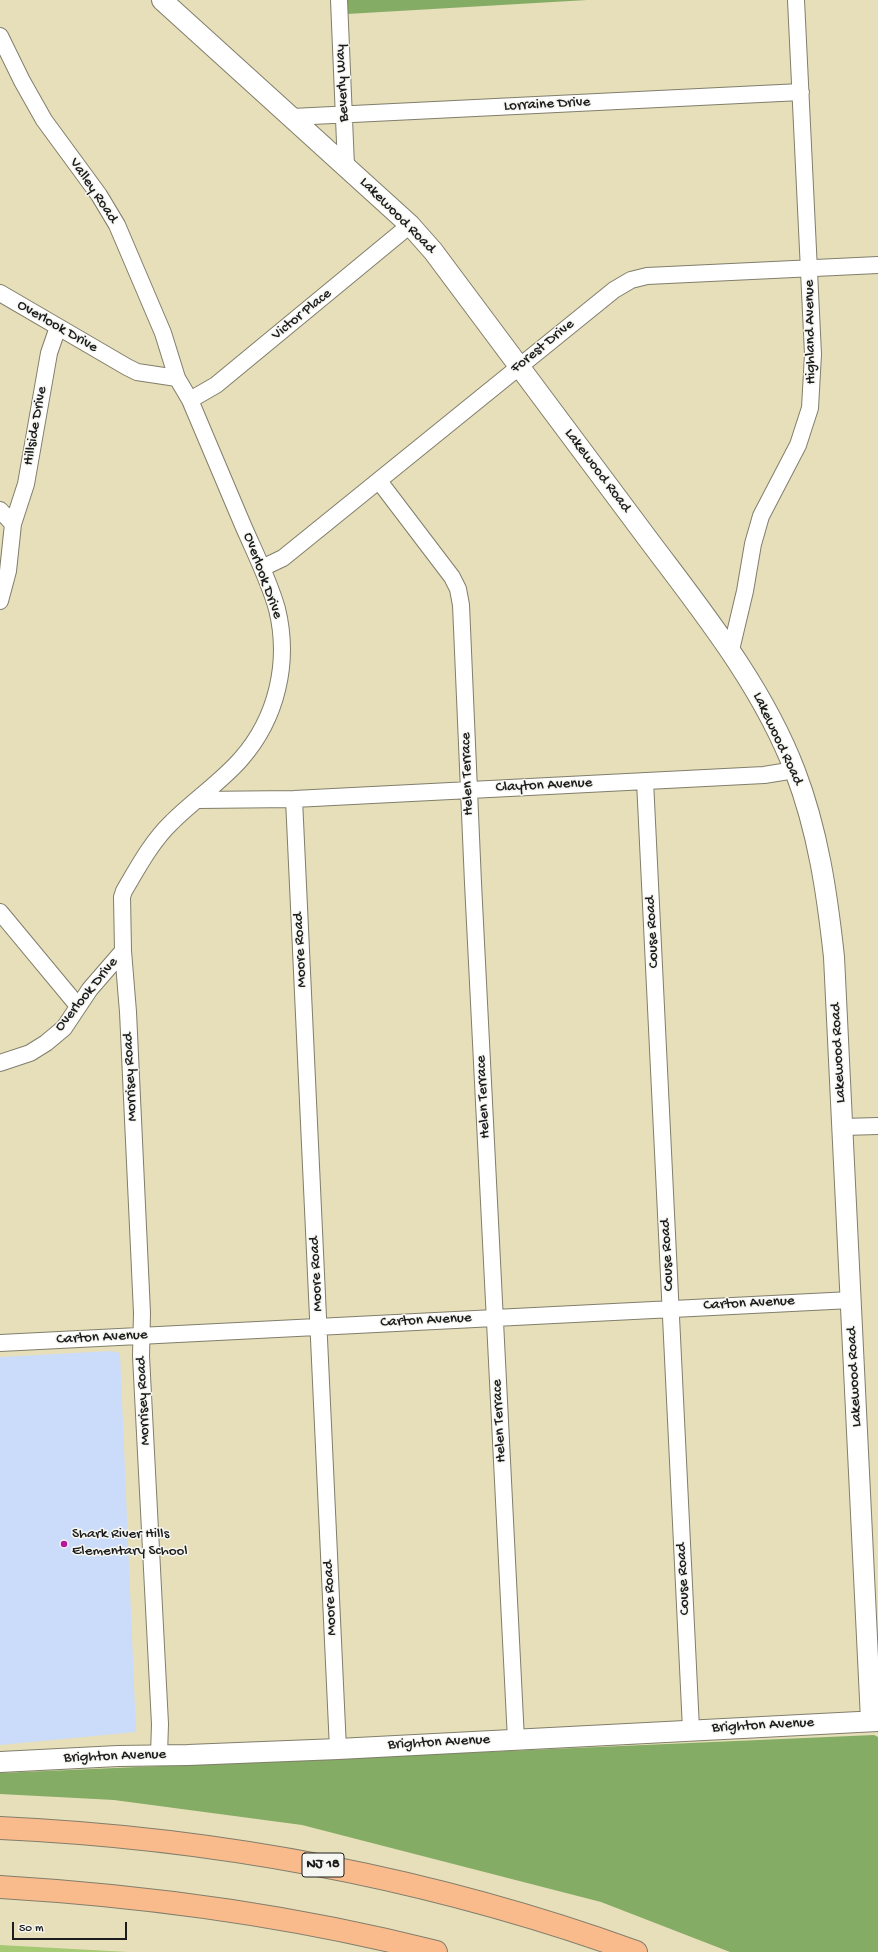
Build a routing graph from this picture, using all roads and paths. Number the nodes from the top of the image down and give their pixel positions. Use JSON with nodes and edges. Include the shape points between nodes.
{"nodes":[{"id":1,"x":162,"y":0,"type":"edge"},
{"id":2,"x":338,"y":0,"type":"edge"},
{"id":3,"x":796,"y":0,"type":"edge"},
{"id":4,"x":0,"y":36,"type":"edge"},
{"id":5,"x":801,"y":92,"type":"junction"},
{"id":6,"x":344,"y":115,"type":"junction"},
{"id":7,"x":292,"y":117,"type":"junction"},
{"id":8,"x":346,"y":166,"type":"junction"},
{"id":9,"x":410,"y":225,"type":"junction"},
{"id":10,"x":878,"y":265,"type":"edge"},
{"id":11,"x":809,"y":268,"type":"junction"},
{"id":12,"x":0,"y":293,"type":"edge"},
{"id":13,"x":58,"y":327,"type":"junction"},
{"id":14,"x":519,"y":367,"type":"junction"},
{"id":15,"x":177,"y":378,"type":"junction"},
{"id":16,"x":190,"y":400,"type":"junction"},
{"id":17,"x":379,"y":481,"type":"junction"},
{"id":18,"x":0,"y":510,"type":"edge"},
{"id":19,"x":13,"y":524,"type":"junction"},
{"id":20,"x":262,"y":568,"type":"junction"},
{"id":21,"x":0,"y":601,"type":"edge"},
{"id":22,"x":731,"y":650,"type":"junction"},
{"id":23,"x":795,"y":770,"type":"junction"},
{"id":24,"x":646,"y":781,"type":"junction"},
{"id":25,"x":469,"y":790,"type":"junction"},
{"id":26,"x":294,"y":799,"type":"junction"},
{"id":27,"x":197,"y":800,"type":"junction"},
{"id":28,"x":0,"y":912,"type":"edge"},
{"id":29,"x":123,"y":951,"type":"junction"},
{"id":30,"x":78,"y":1006,"type":"junction"},
{"id":31,"x":0,"y":1063,"type":"edge"},
{"id":32,"x":878,"y":1126,"type":"edge"},
{"id":33,"x":843,"y":1127,"type":"junction"},
{"id":34,"x":851,"y":1300,"type":"junction"},
{"id":35,"x":670,"y":1308,"type":"junction"},
{"id":36,"x":494,"y":1317,"type":"junction"},
{"id":37,"x":319,"y":1326,"type":"junction"},
{"id":38,"x":142,"y":1336,"type":"junction"},
{"id":39,"x":0,"y":1343,"type":"edge"},
{"id":40,"x":875,"y":1721,"type":"edge"},
{"id":41,"x":691,"y":1730,"type":"junction"},
{"id":42,"x":516,"y":1740,"type":"junction"},
{"id":43,"x":338,"y":1749,"type":"junction"},
{"id":44,"x":159,"y":1755,"type":"junction"},
{"id":45,"x":0,"y":1762,"type":"edge"},
{"id":46,"x":0,"y":1828,"type":"edge"},
{"id":47,"x":0,"y":1887,"type":"edge"},
{"id":48,"x":436,"y":1952,"type":"edge"},
{"id":49,"x":636,"y":1952,"type":"edge"}],
"edges":[{"from":1,"to":7,"type":"street","name":"Lakewood Road"},
{"from":2,"to":6,"type":"street","name":"Beverly Way"},
{"from":3,"to":5,"type":"street","name":"Highland Avenue"},
{"from":4,"to":15,"type":"street","name":"Valley Road","via":[[44,120],[99,195],[117,225],[163,333]]},
{"from":5,"to":6,"type":"street","name":"Lorraine Drive"},
{"from":5,"to":11,"type":"street","name":"Highland Avenue"},
{"from":6,"to":7,"type":"street","name":"Lorraine Drive"},
{"from":6,"to":8,"type":"street","name":"Beverly Way"},
{"from":7,"to":8,"type":"street","name":"Lakewood Road"},
{"from":8,"to":9,"type":"street","name":"Lakewood Road"},
{"from":9,"to":14,"type":"street","name":"Lakewood Road","via":[[433,251]]},
{"from":9,"to":16,"type":"street","name":"Victor Place","via":[[216,385]]},
{"from":10,"to":11,"type":"street","name":"Forest Drive"},
{"from":11,"to":14,"type":"street","name":"Forest Drive","via":[[647,276],[631,280],[614,290]]},
{"from":11,"to":22,"type":"street","name":"Highland Avenue","via":[[814,354],[810,408],[798,445],[761,516]]},
{"from":12,"to":13,"type":"street","name":"Overlook Drive"},
{"from":13,"to":15,"type":"street","name":"Overlook Drive","via":[[137,372]]},
{"from":13,"to":19,"type":"street","name":"Hillside Drive","via":[[48,353],[26,484]]},
{"from":14,"to":17,"type":"street","name":"Forest Drive"},
{"from":14,"to":22,"type":"street","name":"Lakewood Road"},
{"from":15,"to":16,"type":"street","name":"Overlook Drive"},
{"from":16,"to":20,"type":"street","name":"Overlook Drive"},
{"from":17,"to":20,"type":"street","name":"Forest Drive","via":[[283,558]]},
{"from":17,"to":25,"type":"street","name":"Helen Terrace","via":[[452,577],[458,589],[461,605]]},
{"from":18,"to":19,"type":"street"},
{"from":19,"to":21,"type":"street","name":"Hillside Drive","via":[[8,572]]},
{"from":20,"to":27,"type":"street","name":"Overlook Drive","via":[[281,628],[282,658],[278,687],[270,712],[241,759]]},
{"from":22,"to":23,"type":"street","name":"Lakewood Road","via":[[774,725]]},
{"from":23,"to":24,"type":"street","name":"Clayton Avenue","via":[[764,775]]},
{"from":23,"to":33,"type":"street","name":"Lakewood Road","via":[[819,852],[828,898],[834,957]]},
{"from":24,"to":25,"type":"street","name":"Clayton Avenue"},
{"from":24,"to":35,"type":"street","name":"Couse Road"},
{"from":25,"to":26,"type":"street","name":"Clayton Avenue"},
{"from":25,"to":36,"type":"street","name":"Helen Terrace"},
{"from":26,"to":27,"type":"street","name":"Clayton Avenue"},
{"from":26,"to":37,"type":"street","name":"Moore Road"},
{"from":27,"to":29,"type":"street","name":"Overlook Drive","via":[[171,822],[145,854],[124,891]]},
{"from":28,"to":30,"type":"street"},
{"from":29,"to":30,"type":"street","name":"Overlook Drive"},
{"from":29,"to":38,"type":"street","name":"Morrisey Road"},
{"from":30,"to":31,"type":"street","name":"Overlook Drive","via":[[64,1028],[46,1043],[25,1055]]},
{"from":32,"to":33,"type":"street"},
{"from":33,"to":34,"type":"street","name":"Lakewood Road"},
{"from":34,"to":35,"type":"street","name":"Carton Avenue"},
{"from":34,"to":40,"type":"street","name":"Lakewood Road"},
{"from":35,"to":36,"type":"street","name":"Carton Avenue"},
{"from":35,"to":41,"type":"street","name":"Couse Road"},
{"from":36,"to":37,"type":"street","name":"Carton Avenue"},
{"from":36,"to":42,"type":"street","name":"Helen Terrace"},
{"from":37,"to":38,"type":"street","name":"Carton Avenue"},
{"from":37,"to":43,"type":"street","name":"Moore Road"},
{"from":38,"to":39,"type":"street","name":"Carton Avenue"},
{"from":38,"to":44,"type":"street","name":"Morrisey Road","via":[[160,1724]]},
{"from":40,"to":41,"type":"street","name":"Brighton Avenue"},
{"from":41,"to":42,"type":"street","name":"Brighton Avenue"},
{"from":42,"to":43,"type":"street","name":"Brighton Avenue"},
{"from":43,"to":44,"type":"street","name":"Brighton Avenue"},
{"from":44,"to":45,"type":"street","name":"Brighton Avenue"},
{"from":46,"to":49,"type":"highway","number":"NJ 18","via":[[141,1838],[307,1862],[462,1897]]},
{"from":47,"to":48,"type":"highway","via":[[159,1900],[230,1909]]}]}
